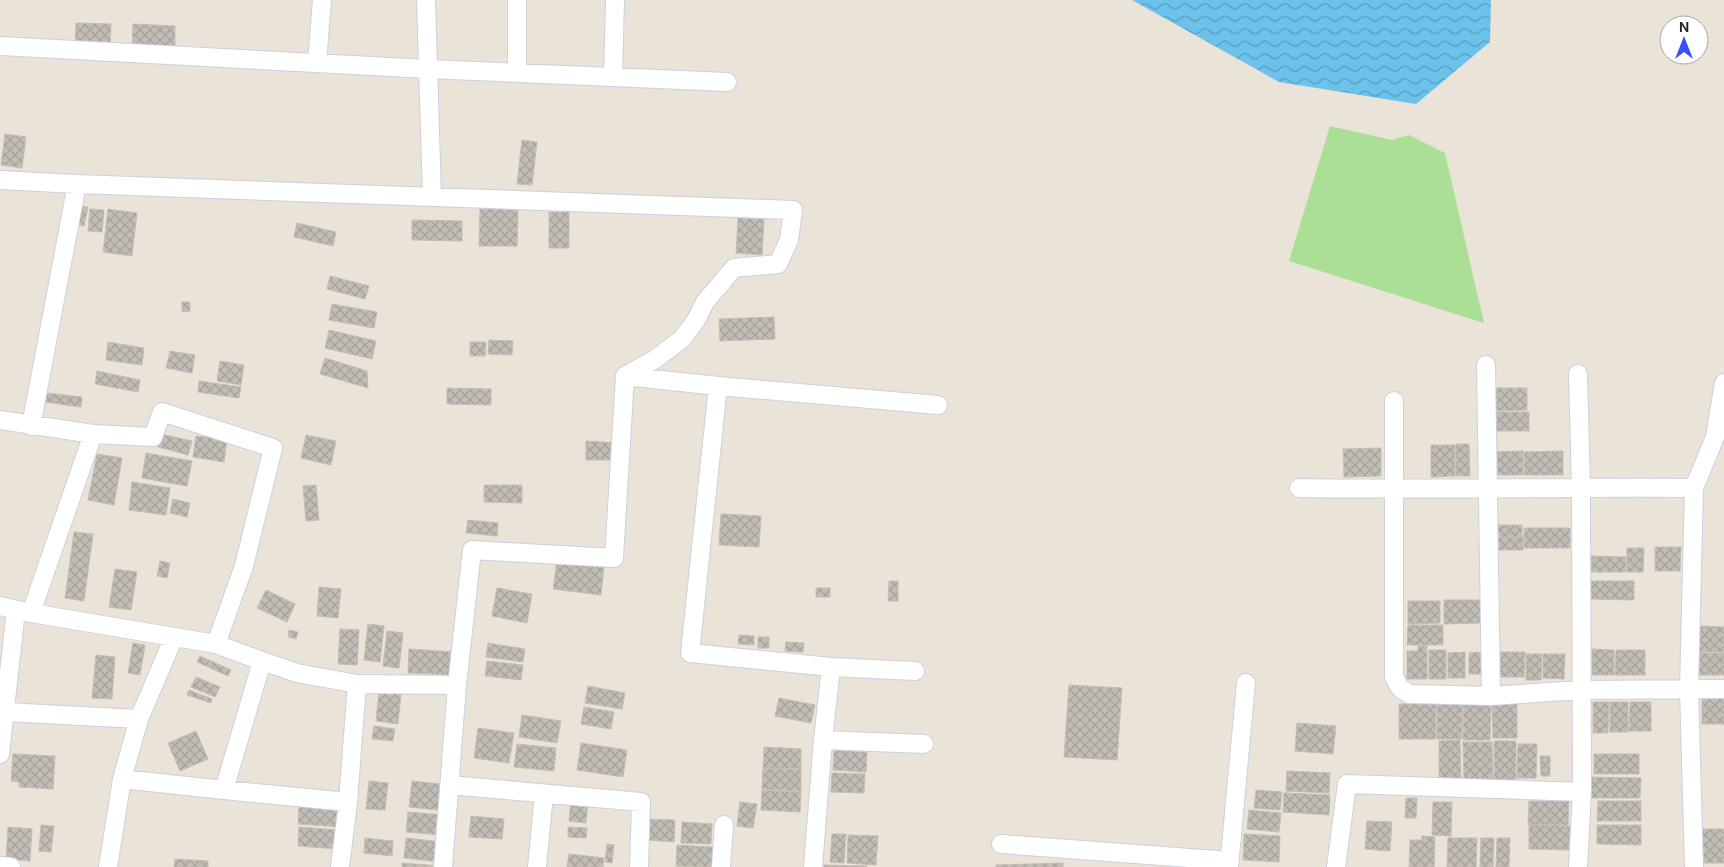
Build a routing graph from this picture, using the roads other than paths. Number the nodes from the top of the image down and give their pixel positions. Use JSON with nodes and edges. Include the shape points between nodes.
{"nodes":[{"id":1,"x":322,"y":0,"type":"edge"},
{"id":2,"x":426,"y":0,"type":"edge"},
{"id":3,"x":517,"y":0,"type":"edge"},
{"id":4,"x":615,"y":0,"type":"edge"},
{"id":5,"x":0,"y":46,"type":"edge"},
{"id":6,"x":317,"y":63,"type":"junction"},
{"id":7,"x":428,"y":69,"type":"junction"},
{"id":8,"x":517,"y":72,"type":"junction"},
{"id":9,"x":613,"y":76,"type":"junction"},
{"id":10,"x":727,"y":82,"type":"dead end"},
{"id":11,"x":0,"y":180,"type":"edge"},
{"id":12,"x":77,"y":184,"type":"junction"},
{"id":13,"x":432,"y":197,"type":"junction"},
{"id":14,"x":1486,"y":365,"type":"dead end"},
{"id":15,"x":1578,"y":374,"type":"dead end"},
{"id":16,"x":625,"y":376,"type":"junction"},
{"id":17,"x":1724,"y":383,"type":"edge"},
{"id":18,"x":718,"y":386,"type":"junction"},
{"id":19,"x":1394,"y":401,"type":"dead end"},
{"id":20,"x":938,"y":405,"type":"dead end"},
{"id":21,"x":0,"y":420,"type":"edge"},
{"id":22,"x":31,"y":426,"type":"junction"},
{"id":23,"x":93,"y":434,"type":"junction"},
{"id":24,"x":1719,"y":438,"type":"edge"},
{"id":25,"x":1581,"y":487,"type":"junction"},
{"id":26,"x":1299,"y":488,"type":"dead end"},
{"id":27,"x":1694,"y":488,"type":"junction"},
{"id":28,"x":1394,"y":490,"type":"junction"},
{"id":29,"x":1488,"y":490,"type":"junction"},
{"id":30,"x":16,"y":610,"type":"edge"},
{"id":31,"x":174,"y":637,"type":"junction"},
{"id":32,"x":216,"y":644,"type":"junction"},
{"id":33,"x":262,"y":661,"type":"junction"},
{"id":34,"x":831,"y":667,"type":"junction"},
{"id":35,"x":915,"y":672,"type":"dead end"},
{"id":36,"x":1246,"y":683,"type":"dead end"},
{"id":37,"x":357,"y":684,"type":"junction"},
{"id":38,"x":457,"y":685,"type":"junction"},
{"id":39,"x":1689,"y":689,"type":"junction"},
{"id":40,"x":1724,"y":689,"type":"edge"},
{"id":41,"x":1581,"y":690,"type":"junction"},
{"id":42,"x":1491,"y":696,"type":"junction"},
{"id":43,"x":4,"y":703,"type":"edge"},
{"id":44,"x":139,"y":719,"type":"junction"},
{"id":45,"x":823,"y":740,"type":"junction"},
{"id":46,"x":924,"y":744,"type":"dead end"},
{"id":47,"x":0,"y":754,"type":"edge"},
{"id":48,"x":122,"y":779,"type":"junction"},
{"id":49,"x":450,"y":785,"type":"junction"},
{"id":50,"x":224,"y":790,"type":"junction"},
{"id":51,"x":1582,"y":792,"type":"junction"},
{"id":52,"x":544,"y":794,"type":"junction"},
{"id":53,"x":348,"y":802,"type":"junction"},
{"id":54,"x":724,"y":825,"type":"dead end"},
{"id":55,"x":1001,"y":844,"type":"dead end"},
{"id":56,"x":1108,"y":859,"type":"edge"},
{"id":57,"x":1230,"y":864,"type":"edge"},
{"id":58,"x":0,"y":866,"type":"edge"},
{"id":59,"x":12,"y":867,"type":"edge"},
{"id":60,"x":108,"y":867,"type":"edge"},
{"id":61,"x":340,"y":867,"type":"edge"},
{"id":62,"x":443,"y":867,"type":"edge"},
{"id":63,"x":537,"y":867,"type":"edge"},
{"id":64,"x":638,"y":867,"type":"edge"},
{"id":65,"x":722,"y":867,"type":"edge"},
{"id":66,"x":813,"y":867,"type":"edge"},
{"id":67,"x":1336,"y":867,"type":"edge"},
{"id":68,"x":1578,"y":867,"type":"edge"},
{"id":69,"x":1694,"y":867,"type":"edge"}],
"edges":[{"from":1,"to":6,"type":"street"},
{"from":2,"to":7,"type":"street"},
{"from":3,"to":8,"type":"street"},
{"from":4,"to":9,"type":"street"},
{"from":5,"to":6,"type":"street"},
{"from":6,"to":7,"type":"street"},
{"from":7,"to":8,"type":"street"},
{"from":7,"to":13,"type":"street"},
{"from":8,"to":9,"type":"street"},
{"from":9,"to":10,"type":"street"},
{"from":11,"to":12,"type":"street"},
{"from":12,"to":13,"type":"street"},
{"from":12,"to":22,"type":"street"},
{"from":13,"to":16,"type":"street","via":[[793,210],[789,240],[778,264],[734,268],[705,302],[682,339]]},
{"from":14,"to":29,"type":"street"},
{"from":15,"to":25,"type":"street"},
{"from":16,"to":18,"type":"street"},
{"from":16,"to":38,"type":"street","via":[[614,558],[472,550]]},
{"from":17,"to":24,"type":"street"},
{"from":18,"to":20,"type":"street"},
{"from":18,"to":34,"type":"street","via":[[690,653]]},
{"from":19,"to":28,"type":"street"},
{"from":21,"to":22,"type":"street"},
{"from":22,"to":23,"type":"street"},
{"from":23,"to":30,"type":"street"},
{"from":23,"to":32,"type":"street","via":[[153,437],[162,412],[273,448],[244,566]]},
{"from":24,"to":27,"type":"street"},
{"from":25,"to":27,"type":"street"},
{"from":25,"to":29,"type":"street"},
{"from":25,"to":41,"type":"street"},
{"from":26,"to":28,"type":"street"},
{"from":27,"to":39,"type":"street"},
{"from":28,"to":29,"type":"street"},
{"from":28,"to":42,"type":"street","via":[[1394,677],[1400,688],[1409,694]]},
{"from":29,"to":42,"type":"street"},
{"from":30,"to":31,"type":"street"},
{"from":30,"to":43,"type":"street"},
{"from":31,"to":32,"type":"street"},
{"from":31,"to":44,"type":"street"},
{"from":32,"to":33,"type":"street"},
{"from":33,"to":37,"type":"street","via":[[297,673]]},
{"from":33,"to":50,"type":"street"},
{"from":34,"to":35,"type":"street"},
{"from":34,"to":45,"type":"street"},
{"from":36,"to":57,"type":"street"},
{"from":37,"to":38,"type":"street"},
{"from":37,"to":53,"type":"street"},
{"from":38,"to":49,"type":"street"},
{"from":39,"to":40,"type":"street"},
{"from":39,"to":41,"type":"street"},
{"from":39,"to":69,"type":"street"},
{"from":41,"to":42,"type":"street"},
{"from":41,"to":51,"type":"street"},
{"from":43,"to":44,"type":"street"},
{"from":43,"to":47,"type":"street"},
{"from":44,"to":48,"type":"street"},
{"from":45,"to":46,"type":"street"},
{"from":45,"to":66,"type":"street"},
{"from":48,"to":50,"type":"street"},
{"from":48,"to":60,"type":"street"},
{"from":49,"to":52,"type":"street"},
{"from":49,"to":62,"type":"street"},
{"from":50,"to":53,"type":"street"},
{"from":51,"to":67,"type":"street","via":[[1347,784]]},
{"from":51,"to":68,"type":"street"},
{"from":52,"to":63,"type":"street"},
{"from":52,"to":64,"type":"street","via":[[641,802]]},
{"from":53,"to":61,"type":"street"},
{"from":54,"to":65,"type":"street"},
{"from":55,"to":56,"type":"street"},
{"from":56,"to":57,"type":"street"},
{"from":58,"to":59,"type":"street"}]}
